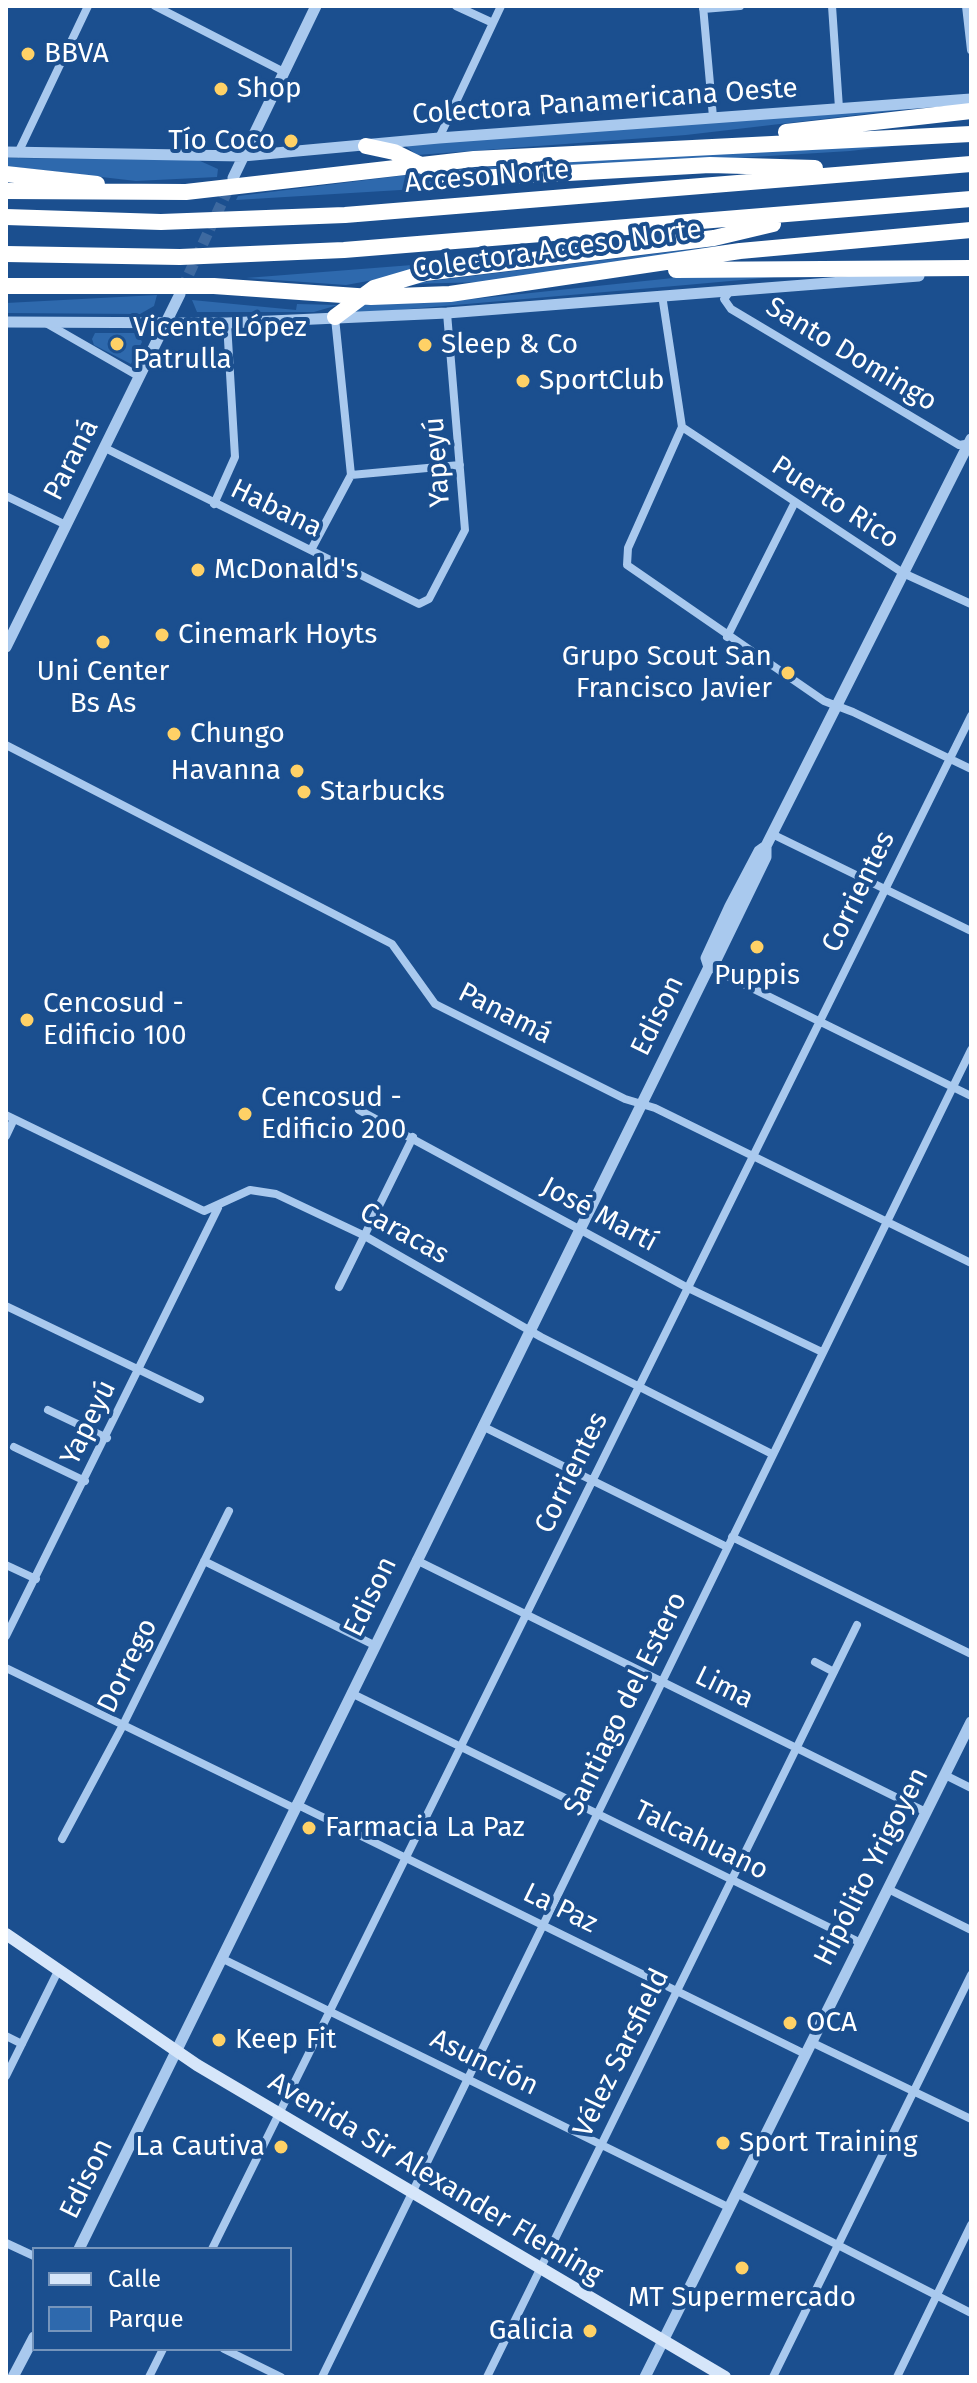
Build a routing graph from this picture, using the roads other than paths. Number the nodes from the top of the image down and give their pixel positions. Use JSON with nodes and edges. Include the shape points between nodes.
{"nodes":[{"id":1,"x":88,"y":6,"type":"edge"},
{"id":2,"x":155,"y":6,"type":"edge"},
{"id":3,"x":316,"y":6,"type":"edge"},
{"id":4,"x":456,"y":6,"type":"edge"},
{"id":5,"x":501,"y":6,"type":"edge"},
{"id":6,"x":740,"y":6,"type":"edge"},
{"id":7,"x":832,"y":6,"type":"edge"},
{"id":8,"x":966,"y":6,"type":"edge"},
{"id":9,"x":703,"y":8,"type":"edge"},
{"id":10,"x":493,"y":23,"type":"junction"},
{"id":11,"x":971,"y":50,"type":"edge"},
{"id":12,"x":284,"y":72,"type":"junction"},
{"id":13,"x":971,"y":99,"type":"edge"},
{"id":14,"x":839,"y":108,"type":"junction"},
{"id":15,"x":971,"y":111,"type":"edge"},
{"id":16,"x":713,"y":117,"type":"junction"},
{"id":17,"x":971,"y":134,"type":"edge"},
{"id":18,"x":439,"y":138,"type":"junction"},
{"id":19,"x":366,"y":146,"type":"junction"},
{"id":20,"x":650,"y":148,"type":"junction"},
{"id":21,"x":12,"y":152,"type":"edge"},
{"id":22,"x":243,"y":156,"type":"junction"},
{"id":23,"x":971,"y":164,"type":"edge"},
{"id":24,"x":900,"y":170,"type":"junction"},
{"id":25,"x":6,"y":174,"type":"edge"},
{"id":26,"x":233,"y":178,"type":"tunnel mouth"},
{"id":27,"x":6,"y":191,"type":"edge"},
{"id":28,"x":188,"y":192,"type":"junction"},
{"id":29,"x":971,"y":199,"type":"edge"},
{"id":30,"x":826,"y":211,"type":"junction"},
{"id":31,"x":6,"y":217,"type":"edge"},
{"id":32,"x":971,"y":230,"type":"edge"},
{"id":33,"x":6,"y":254,"type":"edge"},
{"id":34,"x":971,"y":270,"type":"edge"},
{"id":35,"x":595,"y":274,"type":"junction"},
{"id":36,"x":138,"y":284,"type":"junction"},
{"id":37,"x":6,"y":286,"type":"edge"},
{"id":38,"x":730,"y":291,"type":"junction"},
{"id":39,"x":180,"y":294,"type":"tunnel mouth"},
{"id":40,"x":662,"y":295,"type":"junction"},
{"id":41,"x":6,"y":297,"type":"edge"},
{"id":42,"x":447,"y":313,"type":"junction"},
{"id":43,"x":335,"y":317,"type":"junction"},
{"id":44,"x":6,"y":322,"type":"edge"},
{"id":45,"x":45,"y":323,"type":"junction"},
{"id":46,"x":227,"y":323,"type":"junction"},
{"id":47,"x":166,"y":324,"type":"junction"},
{"id":48,"x":140,"y":377,"type":"junction"},
{"id":49,"x":682,"y":427,"type":"junction"},
{"id":50,"x":970,"y":442,"type":"edge"},
{"id":51,"x":105,"y":448,"type":"junction"},
{"id":52,"x":460,"y":465,"type":"junction"},
{"id":53,"x":351,"y":475,"type":"junction"},
{"id":54,"x":6,"y":496,"type":"edge"},
{"id":55,"x":214,"y":504,"type":"junction"},
{"id":56,"x":794,"y":504,"type":"junction"},
{"id":57,"x":66,"y":525,"type":"junction"},
{"id":58,"x":311,"y":550,"type":"junction"},
{"id":59,"x":903,"y":573,"type":"junction"},
{"id":60,"x":429,"y":599,"type":"joint"},
{"id":61,"x":971,"y":604,"type":"edge"},
{"id":62,"x":727,"y":637,"type":"junction"},
{"id":63,"x":6,"y":647,"type":"edge"},
{"id":64,"x":837,"y":707,"type":"junction"},
{"id":65,"x":971,"y":716,"type":"edge"},
{"id":66,"x":6,"y":745,"type":"edge"},
{"id":67,"x":950,"y":759,"type":"junction"},
{"id":68,"x":971,"y":769,"type":"edge"},
{"id":69,"x":772,"y":834,"type":"junction"},
{"id":70,"x":886,"y":889,"type":"junction"},
{"id":71,"x":971,"y":931,"type":"edge"},
{"id":72,"x":709,"y":967,"type":"junction"},
{"id":73,"x":820,"y":1022,"type":"junction"},
{"id":74,"x":971,"y":1050,"type":"edge"},
{"id":75,"x":953,"y":1087,"type":"junction"},
{"id":76,"x":971,"y":1096,"type":"edge"},
{"id":77,"x":641,"y":1104,"type":"junction"},
{"id":78,"x":359,"y":1110,"type":"dead end"},
{"id":79,"x":10,"y":1117,"type":"edge"},
{"id":80,"x":6,"y":1136,"type":"edge"},
{"id":81,"x":413,"y":1137,"type":"junction"},
{"id":82,"x":753,"y":1157,"type":"junction"},
{"id":83,"x":218,"y":1208,"type":"junction"},
{"id":84,"x":886,"y":1221,"type":"junction"},
{"id":85,"x":579,"y":1230,"type":"junction"},
{"id":86,"x":363,"y":1235,"type":"junction"},
{"id":87,"x":971,"y":1263,"type":"edge"},
{"id":88,"x":339,"y":1287,"type":"dead end"},
{"id":89,"x":688,"y":1288,"type":"junction"},
{"id":90,"x":6,"y":1306,"type":"edge"},
{"id":91,"x":530,"y":1330,"type":"junction"},
{"id":92,"x":822,"y":1352,"type":"junction"},
{"id":93,"x":139,"y":1369,"type":"junction"},
{"id":94,"x":639,"y":1388,"type":"junction"},
{"id":95,"x":200,"y":1399,"type":"dead end"},
{"id":96,"x":48,"y":1410,"type":"dead end"},
{"id":97,"x":482,"y":1426,"type":"junction"},
{"id":98,"x":107,"y":1438,"type":"junction"},
{"id":99,"x":14,"y":1447,"type":"dead end"},
{"id":100,"x":772,"y":1454,"type":"junction"},
{"id":101,"x":85,"y":1481,"type":"junction"},
{"id":102,"x":593,"y":1481,"type":"junction"},
{"id":103,"x":229,"y":1511,"type":"dead end"},
{"id":104,"x":732,"y":1537,"type":"junction"},
{"id":105,"x":727,"y":1547,"type":"junction"},
{"id":106,"x":416,"y":1560,"type":"junction"},
{"id":107,"x":204,"y":1561,"type":"junction"},
{"id":108,"x":6,"y":1565,"type":"edge"},
{"id":109,"x":36,"y":1579,"type":"junction"},
{"id":110,"x":526,"y":1615,"type":"junction"},
{"id":111,"x":857,"y":1625,"type":"dead end"},
{"id":112,"x":6,"y":1636,"type":"edge"},
{"id":113,"x":374,"y":1645,"type":"junction"},
{"id":114,"x":971,"y":1654,"type":"edge"},
{"id":115,"x":815,"y":1662,"type":"dead end"},
{"id":116,"x":6,"y":1668,"type":"edge"},
{"id":117,"x":834,"y":1672,"type":"junction"},
{"id":118,"x":661,"y":1682,"type":"junction"},
{"id":119,"x":351,"y":1693,"type":"junction"},
{"id":120,"x":971,"y":1722,"type":"edge"},
{"id":121,"x":122,"y":1727,"type":"junction"},
{"id":122,"x":461,"y":1747,"type":"junction"},
{"id":123,"x":797,"y":1749,"type":"junction"},
{"id":124,"x":945,"y":1775,"type":"junction"},
{"id":125,"x":971,"y":1788,"type":"edge"},
{"id":126,"x":295,"y":1806,"type":"junction"},
{"id":127,"x":926,"y":1812,"type":"junction"},
{"id":128,"x":596,"y":1814,"type":"junction"},
{"id":129,"x":62,"y":1839,"type":"dead end"},
{"id":130,"x":406,"y":1858,"type":"junction"},
{"id":131,"x":732,"y":1881,"type":"junction"},
{"id":132,"x":888,"y":1889,"type":"junction"},
{"id":133,"x":542,"y":1925,"type":"junction"},
{"id":134,"x":971,"y":1930,"type":"edge"},
{"id":135,"x":6,"y":1934,"type":"edge"},
{"id":136,"x":861,"y":1943,"type":"junction"},
{"id":137,"x":221,"y":1958,"type":"junction"},
{"id":138,"x":58,"y":1971,"type":"junction"},
{"id":139,"x":971,"y":1975,"type":"edge"},
{"id":140,"x":677,"y":1991,"type":"junction"},
{"id":141,"x":330,"y":2011,"type":"junction"},
{"id":142,"x":6,"y":2036,"type":"edge"},
{"id":143,"x":811,"y":2042,"type":"junction"},
{"id":144,"x":22,"y":2044,"type":"junction"},
{"id":145,"x":177,"y":2051,"type":"junction"},
{"id":146,"x":805,"y":2054,"type":"junction"},
{"id":147,"x":6,"y":2076,"type":"edge"},
{"id":148,"x":467,"y":2079,"type":"junction"},
{"id":149,"x":914,"y":2092,"type":"junction"},
{"id":150,"x":278,"y":2115,"type":"junction"},
{"id":151,"x":971,"y":2119,"type":"edge"},
{"id":152,"x":601,"y":2145,"type":"junction"},
{"id":153,"x":412,"y":2193,"type":"junction"},
{"id":154,"x":736,"y":2193,"type":"junction"},
{"id":155,"x":728,"y":2207,"type":"junction"},
{"id":156,"x":971,"y":2225,"type":"edge"},
{"id":157,"x":6,"y":2243,"type":"edge"},
{"id":158,"x":838,"y":2244,"type":"junction"},
{"id":159,"x":80,"y":2247,"type":"edge"},
{"id":160,"x":213,"y":2247,"type":"edge"},
{"id":161,"x":32,"y":2255,"type":"edge"},
{"id":162,"x":541,"y":2269,"type":"junction"},
{"id":163,"x":936,"y":2296,"type":"junction"},
{"id":164,"x":971,"y":2313,"type":"edge"},
{"id":165,"x":32,"y":2341,"type":"edge"},
{"id":166,"x":663,"y":2343,"type":"junction"},
{"id":167,"x":162,"y":2351,"type":"edge"},
{"id":168,"x":228,"y":2351,"type":"edge"},
{"id":169,"x":13,"y":2377,"type":"edge"},
{"id":170,"x":149,"y":2377,"type":"edge"},
{"id":171,"x":281,"y":2377,"type":"edge"},
{"id":172,"x":322,"y":2377,"type":"edge"},
{"id":173,"x":487,"y":2377,"type":"edge"},
{"id":174,"x":645,"y":2377,"type":"edge"},
{"id":175,"x":725,"y":2377,"type":"edge"},
{"id":176,"x":773,"y":2377,"type":"edge"},
{"id":177,"x":897,"y":2377,"type":"edge"}],
"edges":[{"from":1,"to":21,"type":"street"},
{"from":2,"to":12,"type":"street"},
{"from":3,"to":12,"type":"street"},
{"from":4,"to":10,"type":"street"},
{"from":5,"to":10,"type":"street"},
{"from":6,"to":9,"type":"street"},
{"from":7,"to":14,"type":"street"},
{"from":8,"to":11,"type":"street"},
{"from":9,"to":16,"type":"street"},
{"from":10,"to":18,"type":"street"},
{"from":12,"to":22,"type":"street"},
{"from":13,"to":14,"type":"street","name":"Colectora Panamericana Oeste"},
{"from":14,"to":16,"type":"street","name":"Colectora Panamericana Oeste"},
{"from":15,"to":20,"type":"highway"},
{"from":16,"to":18,"type":"street","name":"Colectora Panamericana Oeste"},
{"from":17,"to":20,"type":"highway"},
{"from":18,"to":19,"type":"street","name":"Colectora Panamericana Oeste"},
{"from":19,"to":22,"type":"street","name":"Colectora Panamericana Oeste"},
{"from":19,"to":24,"type":"highway","via":[[461,179],[710,165]]},
{"from":20,"to":28,"type":"highway","via":[[474,159]]},
{"from":21,"to":22,"type":"street","name":"Colectora Panamericana Oeste"},
{"from":22,"to":26,"type":"street"},
{"from":23,"to":24,"type":"highway","name":"Acceso Norte"},
{"from":24,"to":31,"type":"highway","name":"Acceso Norte","via":[[233,221]]},
{"from":25,"to":28,"type":"highway"},
{"from":27,"to":28,"type":"highway"},
{"from":29,"to":30,"type":"highway"},
{"from":30,"to":33,"type":"highway","via":[[344,250],[180,257]]},
{"from":30,"to":43,"type":"highway","via":[[714,238],[398,279],[368,292]]},
{"from":32,"to":35,"type":"highway","name":"Colectora Acceso Norte","via":[[740,251]]},
{"from":34,"to":35,"type":"highway"},
{"from":34,"to":38,"type":"street"},
{"from":35,"to":36,"type":"highway","name":"Colectora Acceso Norte","via":[[411,297]]},
{"from":36,"to":37,"type":"highway","name":"Colectora Acceso Norte"},
{"from":36,"to":41,"type":"highway"},
{"from":38,"to":40,"type":"street"},
{"from":38,"to":50,"type":"street","name":"Santo Domingo","via":[[724,299],[731,309],[959,445]]},
{"from":39,"to":47,"type":"street","name":"Paraná"},
{"from":40,"to":42,"type":"street"},
{"from":40,"to":49,"type":"street"},
{"from":42,"to":43,"type":"street"},
{"from":42,"to":52,"type":"street","name":"Yapeyú"},
{"from":43,"to":46,"type":"street"},
{"from":43,"to":53,"type":"street"},
{"from":44,"to":45,"type":"street"},
{"from":45,"to":47,"type":"street"},
{"from":45,"to":48,"type":"street"},
{"from":46,"to":47,"type":"street"},
{"from":46,"to":55,"type":"street","via":[[235,457]]},
{"from":47,"to":48,"type":"street","name":"Paraná"},
{"from":48,"to":51,"type":"street","name":"Paraná"},
{"from":49,"to":56,"type":"street","name":"Puerto Rico"},
{"from":49,"to":62,"type":"street","via":[[628,548],[627,565]]},
{"from":50,"to":59,"type":"street","name":"Edison"},
{"from":51,"to":55,"type":"street","name":"Habana"},
{"from":51,"to":57,"type":"street","name":"Paraná"},
{"from":52,"to":53,"type":"street"},
{"from":52,"to":60,"type":"street","name":"Yapeyú","via":[[465,530]]},
{"from":53,"to":58,"type":"street"},
{"from":54,"to":57,"type":"street"},
{"from":55,"to":58,"type":"street","name":"Habana"},
{"from":56,"to":59,"type":"street","name":"Puerto Rico"},
{"from":56,"to":62,"type":"street"},
{"from":57,"to":63,"type":"street","name":"Paraná"},
{"from":58,"to":60,"type":"street","name":"Habana","via":[[408,601],[419,604]]},
{"from":59,"to":61,"type":"street","name":"Puerto Rico"},
{"from":59,"to":64,"type":"street","name":"Edison"},
{"from":62,"to":64,"type":"street"},
{"from":64,"to":67,"type":"street"},
{"from":64,"to":69,"type":"street","name":"Edison"},
{"from":65,"to":67,"type":"street","name":"Corrientes"},
{"from":66,"to":77,"type":"street","name":"Panamá","via":[[392,944],[435,1004]]},
{"from":67,"to":68,"type":"street"},
{"from":67,"to":70,"type":"street","name":"Corrientes"},
{"from":69,"to":70,"type":"street"},
{"from":69,"to":72,"type":"street","name":"Edison","via":[[730,906],[706,958]]},
{"from":70,"to":71,"type":"street"},
{"from":70,"to":73,"type":"street","name":"Corrientes"},
{"from":72,"to":73,"type":"street"},
{"from":72,"to":77,"type":"street","name":"Edison"},
{"from":73,"to":75,"type":"street"},
{"from":73,"to":82,"type":"street","name":"Corrientes"},
{"from":74,"to":75,"type":"street","name":"Santiago del Estero"},
{"from":75,"to":76,"type":"street"},
{"from":75,"to":84,"type":"street","name":"Santiago del Estero"},
{"from":77,"to":82,"type":"street","name":"Panamá"},
{"from":77,"to":85,"type":"street","name":"Edison"},
{"from":78,"to":81,"type":"street","name":"José Martí"},
{"from":79,"to":80,"type":"street"},
{"from":79,"to":83,"type":"street","via":[[204,1211]]},
{"from":81,"to":85,"type":"street","name":"José Martí"},
{"from":81,"to":86,"type":"street"},
{"from":82,"to":84,"type":"street","name":"Panamá"},
{"from":82,"to":89,"type":"street","name":"Corrientes"},
{"from":83,"to":86,"type":"street","name":"Caracas","via":[[236,1194],[258,1190]]},
{"from":83,"to":93,"type":"street","name":"Yapeyú"},
{"from":84,"to":87,"type":"street","name":"Panamá"},
{"from":84,"to":92,"type":"street","name":"Santiago del Estero"},
{"from":85,"to":89,"type":"street","name":"José Martí"},
{"from":85,"to":91,"type":"street","name":"Edison"},
{"from":86,"to":88,"type":"street"},
{"from":86,"to":91,"type":"street","name":"Caracas"},
{"from":89,"to":92,"type":"street","name":"José Martí"},
{"from":89,"to":94,"type":"street","name":"Corrientes"},
{"from":90,"to":93,"type":"street"},
{"from":91,"to":94,"type":"street","name":"Caracas"},
{"from":91,"to":97,"type":"street","name":"Edison"},
{"from":92,"to":100,"type":"street","name":"Santiago del Estero"},
{"from":93,"to":95,"type":"street"},
{"from":93,"to":98,"type":"street","name":"Yapeyú"},
{"from":94,"to":100,"type":"street","name":"Caracas"},
{"from":94,"to":102,"type":"street","name":"Corrientes"},
{"from":96,"to":98,"type":"street"},
{"from":97,"to":102,"type":"street"},
{"from":97,"to":106,"type":"street","name":"Edison"},
{"from":98,"to":101,"type":"street","name":"Yapeyú"},
{"from":99,"to":101,"type":"street"},
{"from":100,"to":104,"type":"street","name":"Santiago del Estero"},
{"from":101,"to":109,"type":"street","name":"Yapeyú"},
{"from":102,"to":105,"type":"street"},
{"from":102,"to":110,"type":"street","name":"Corrientes"},
{"from":103,"to":107,"type":"street","name":"Dorrego"},
{"from":104,"to":105,"type":"street","name":"Santiago del Estero"},
{"from":104,"to":114,"type":"street"},
{"from":105,"to":118,"type":"street","name":"Santiago del Estero"},
{"from":106,"to":110,"type":"street","name":"Lima"},
{"from":106,"to":113,"type":"street","name":"Edison"},
{"from":107,"to":113,"type":"street"},
{"from":107,"to":121,"type":"street","name":"Dorrego"},
{"from":108,"to":109,"type":"street"},
{"from":109,"to":112,"type":"street","name":"Yapeyú"},
{"from":110,"to":118,"type":"street","name":"Lima"},
{"from":110,"to":122,"type":"street","name":"Corrientes"},
{"from":111,"to":117,"type":"street","name":"Vélez Sarsfield"},
{"from":113,"to":119,"type":"street","name":"Edison"},
{"from":115,"to":117,"type":"street"},
{"from":116,"to":121,"type":"street","name":"La Paz"},
{"from":117,"to":123,"type":"street","name":"Vélez Sarsfield"},
{"from":118,"to":123,"type":"street","name":"Lima"},
{"from":118,"to":128,"type":"street","name":"Santiago del Estero"},
{"from":119,"to":122,"type":"street","name":"Talcahuano"},
{"from":119,"to":126,"type":"street","name":"Edison"},
{"from":120,"to":124,"type":"street","name":"Hipólito Yrigoyen"},
{"from":121,"to":126,"type":"street","name":"La Paz"},
{"from":121,"to":129,"type":"street","name":"Dorrego"},
{"from":122,"to":128,"type":"street","name":"Talcahuano"},
{"from":122,"to":130,"type":"street","name":"Corrientes"},
{"from":123,"to":127,"type":"street","name":"Lima"},
{"from":123,"to":131,"type":"street","name":"Vélez Sarsfield"},
{"from":124,"to":125,"type":"street"},
{"from":124,"to":127,"type":"street","name":"Hipólito Yrigoyen"},
{"from":126,"to":130,"type":"street","name":"La Paz"},
{"from":126,"to":137,"type":"street","name":"Edison"},
{"from":127,"to":132,"type":"street","name":"Hipólito Yrigoyen"},
{"from":128,"to":131,"type":"street","name":"Talcahuano"},
{"from":128,"to":133,"type":"street","name":"Santiago del Estero"},
{"from":130,"to":133,"type":"street","name":"La Paz"},
{"from":130,"to":141,"type":"street","name":"Corrientes"},
{"from":131,"to":136,"type":"street","name":"Talcahuano"},
{"from":131,"to":140,"type":"street","name":"Vélez Sarsfield"},
{"from":132,"to":134,"type":"street"},
{"from":132,"to":136,"type":"street","name":"Hipólito Yrigoyen"},
{"from":133,"to":140,"type":"street","name":"La Paz"},
{"from":133,"to":148,"type":"street","name":"Santiago del Estero"},
{"from":135,"to":138,"type":"main road","name":"Avenida Sir Alexander Fleming"},
{"from":136,"to":143,"type":"street","name":"Hipólito Yrigoyen"},
{"from":137,"to":141,"type":"street","name":"Asunción"},
{"from":137,"to":145,"type":"street","name":"Edison"},
{"from":138,"to":144,"type":"street"},
{"from":138,"to":145,"type":"main road","name":"Avenida Sir Alexander Fleming"},
{"from":139,"to":149,"type":"street"},
{"from":140,"to":146,"type":"street","name":"La Paz"},
{"from":140,"to":152,"type":"street","name":"Vélez Sarsfield"},
{"from":141,"to":148,"type":"street","name":"Asunción"},
{"from":141,"to":150,"type":"street","name":"Corrientes"},
{"from":142,"to":144,"type":"street"},
{"from":143,"to":146,"type":"street","name":"Hipólito Yrigoyen"},
{"from":143,"to":149,"type":"street"},
{"from":144,"to":147,"type":"street"},
{"from":145,"to":150,"type":"main road","name":"Avenida Sir Alexander Fleming"},
{"from":145,"to":159,"type":"street","name":"Edison"},
{"from":146,"to":154,"type":"street","name":"Hipólito Yrigoyen"},
{"from":148,"to":152,"type":"street","name":"Asunción"},
{"from":148,"to":153,"type":"street","name":"Santiago del Estero"},
{"from":149,"to":151,"type":"street"},
{"from":149,"to":158,"type":"street"},
{"from":150,"to":153,"type":"main road","name":"Avenida Sir Alexander Fleming"},
{"from":150,"to":160,"type":"street","name":"Corrientes"},
{"from":152,"to":155,"type":"street","name":"Asunción"},
{"from":152,"to":162,"type":"street","name":"Vélez Sarsfield"},
{"from":153,"to":162,"type":"main road","name":"Avenida Sir Alexander Fleming"},
{"from":153,"to":172,"type":"street","name":"Santiago del Estero"},
{"from":154,"to":155,"type":"street","name":"Hipólito Yrigoyen"},
{"from":154,"to":158,"type":"street"},
{"from":155,"to":166,"type":"street","name":"Hipólito Yrigoyen"},
{"from":156,"to":163,"type":"street"},
{"from":157,"to":161,"type":"street"},
{"from":158,"to":163,"type":"street"},
{"from":158,"to":176,"type":"street"},
{"from":162,"to":166,"type":"main road","name":"Avenida Sir Alexander Fleming"},
{"from":162,"to":173,"type":"street","name":"Vélez Sarsfield"},
{"from":163,"to":164,"type":"street"},
{"from":163,"to":177,"type":"street"},
{"from":165,"to":169,"type":"street"},
{"from":166,"to":174,"type":"street","name":"Hipólito Yrigoyen"},
{"from":166,"to":175,"type":"main road","name":"Avenida Sir Alexander Fleming"},
{"from":167,"to":170,"type":"street"},
{"from":168,"to":171,"type":"street"}]}
